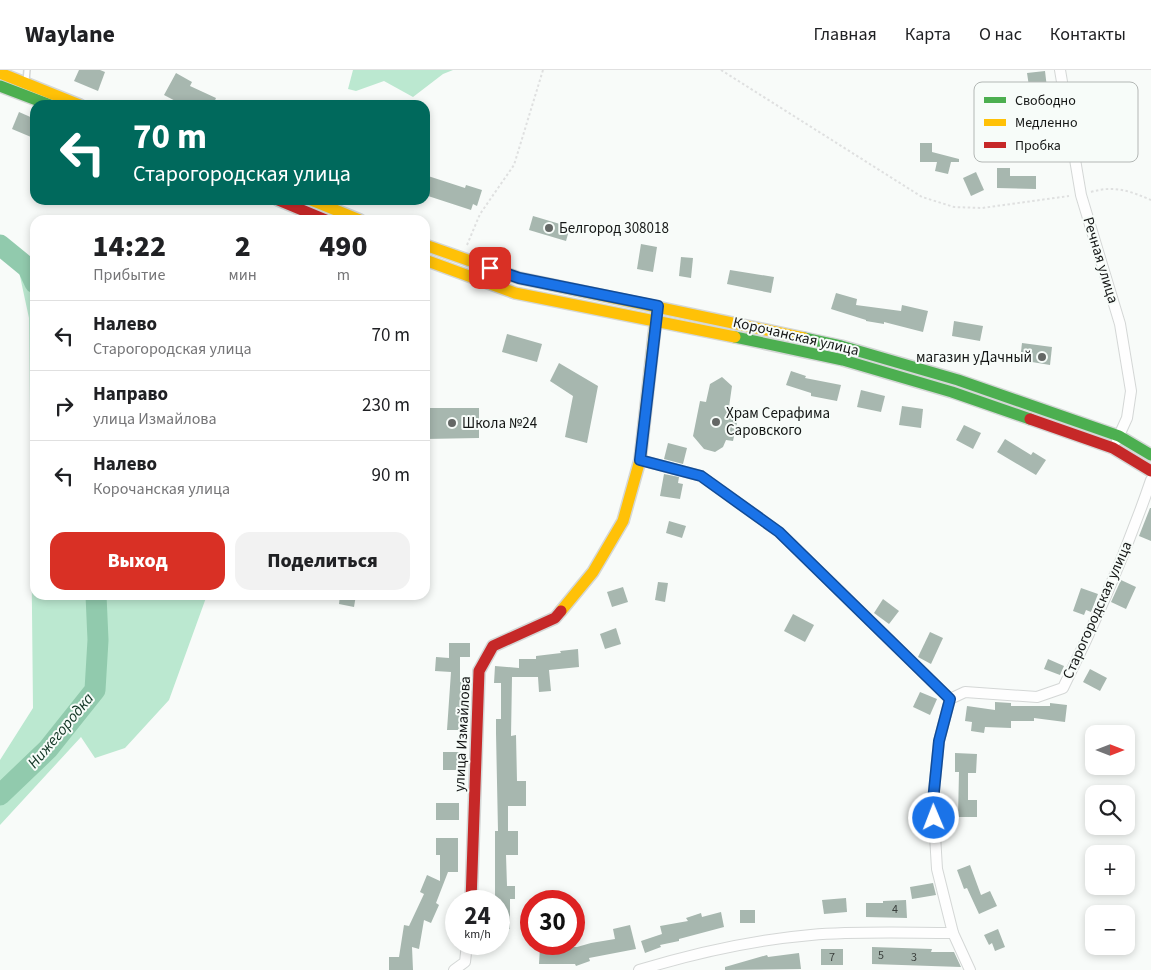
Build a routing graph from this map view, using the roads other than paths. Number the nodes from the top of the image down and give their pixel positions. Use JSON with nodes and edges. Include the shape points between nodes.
{"nodes":[{"id":1,"x":27,"y":70,"type":"edge"},
{"id":2,"x":0,"y":74,"type":"edge"},
{"id":3,"x":26,"y":83,"type":"junction"},
{"id":4,"x":0,"y":86,"type":"edge"},
{"id":5,"x":37,"y":100,"type":"edge"},
{"id":6,"x":68,"y":100,"type":"edge"},
{"id":7,"x":1075,"y":162,"type":"edge"},
{"id":8,"x":290,"y":205,"type":"edge"},
{"id":9,"x":323,"y":205,"type":"edge"},
{"id":10,"x":314,"y":215,"type":"edge"},
{"id":11,"x":348,"y":215,"type":"edge"},
{"id":12,"x":430,"y":247,"type":"edge"},
{"id":13,"x":430,"y":262,"type":"edge"},
{"id":14,"x":658,"y":306,"type":"junction"},
{"id":15,"x":656,"y":320,"type":"junction"},
{"id":16,"x":1119,"y":436,"type":"junction"},
{"id":17,"x":1114,"y":448,"type":"junction"},
{"id":18,"x":1151,"y":455,"type":"edge"},
{"id":19,"x":640,"y":460,"type":"junction"},
{"id":20,"x":1151,"y":471,"type":"edge"},
{"id":21,"x":1151,"y":480,"type":"edge"},
{"id":22,"x":950,"y":699,"type":"junction"},
{"id":23,"x":471,"y":890,"type":"edge"},
{"id":24,"x":953,"y":933,"type":"junction"},
{"id":25,"x":468,"y":966,"type":"edge"},
{"id":26,"x":454,"y":970,"type":"edge"},
{"id":27,"x":638,"y":970,"type":"edge"},
{"id":28,"x":970,"y":970,"type":"edge"}],
"edges":[{"from":1,"to":3,"type":"lane"},
{"from":2,"to":3,"type":"main road"},
{"from":3,"to":6,"type":"main road"},
{"from":4,"to":5,"type":"main road"},
{"from":7,"to":16,"type":"street","name":"Речная улица","via":[[1081,195],[1120,324],[1131,391]]},
{"from":8,"to":10,"type":"main road"},
{"from":9,"to":11,"type":"main road"},
{"from":12,"to":14,"type":"main road","name":"Корочанская улица","via":[[519,278]]},
{"from":13,"to":15,"type":"main road","name":"Корочанская улица","via":[[515,293]]},
{"from":14,"to":15,"type":"main road","name":"улица Измайлова"},
{"from":14,"to":16,"type":"main road","name":"Корочанская улица","via":[[841,346],[958,380]]},
{"from":15,"to":17,"type":"main road","name":"Корочанская улица","via":[[843,360],[952,392]]},
{"from":15,"to":19,"type":"main road","name":"улица Измайлова"},
{"from":16,"to":17,"type":"street","name":"Речная улица"},
{"from":16,"to":18,"type":"main road","name":"Корочанская улица"},
{"from":17,"to":20,"type":"main road","name":"Корочанская улица"},
{"from":19,"to":22,"type":"street","via":[[701,476],[779,532]]},
{"from":19,"to":23,"type":"main road","name":"улица Измайлова","via":[[623,521],[593,572],[555,618],[494,646],[479,671]]},
{"from":21,"to":22,"type":"street","name":"Старогородская улица","via":[[1082,648],[1062,688],[1037,697],[965,692]]},
{"from":22,"to":24,"type":"street","via":[[939,741],[933,801],[937,869]]},
{"from":24,"to":27,"type":"street","via":[[812,935],[749,942]]},
{"from":24,"to":28,"type":"street"},
{"from":25,"to":26,"type":"street"}]}
